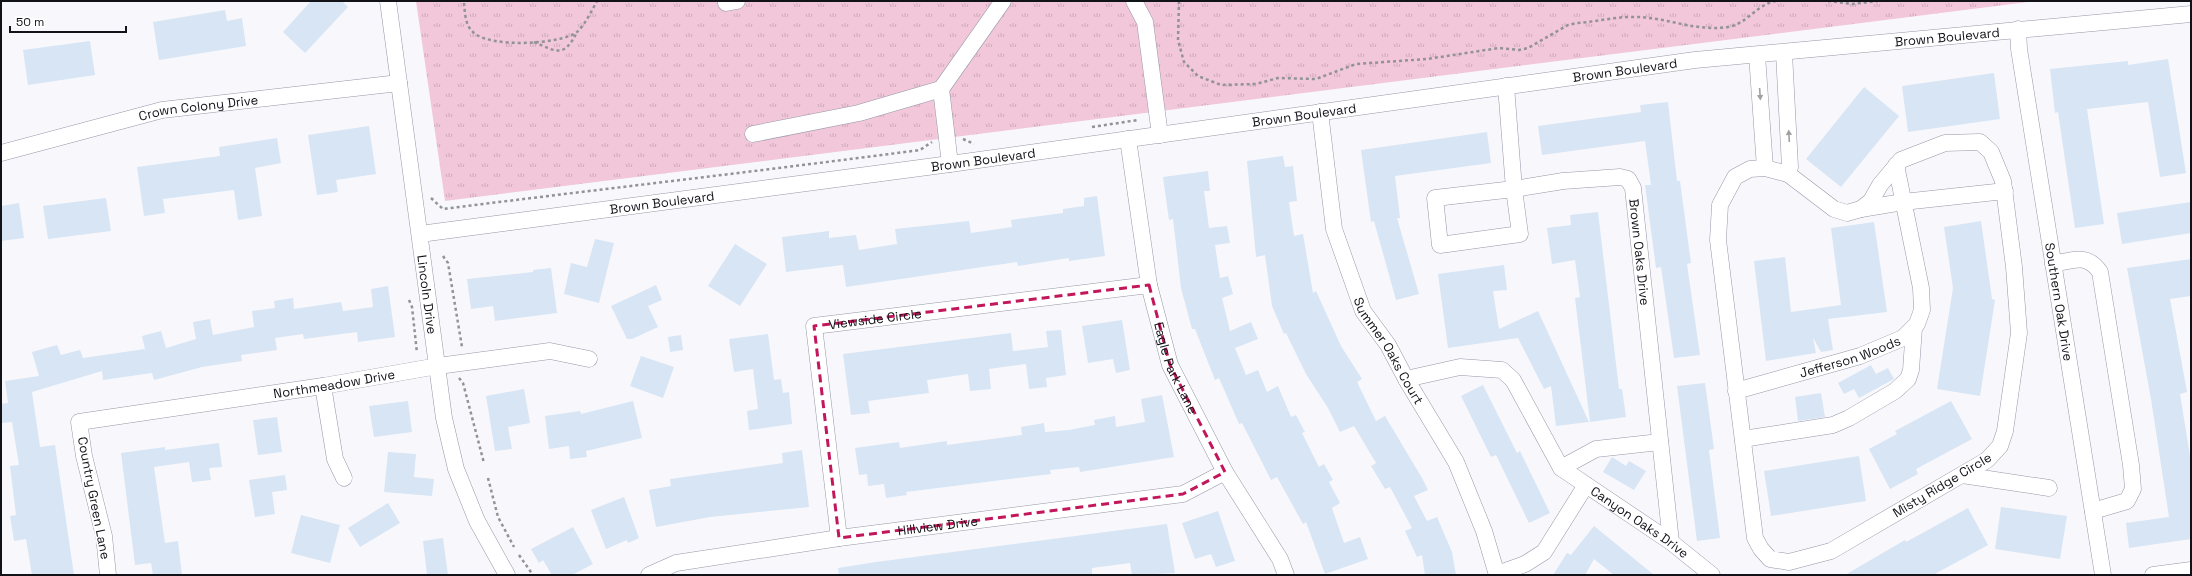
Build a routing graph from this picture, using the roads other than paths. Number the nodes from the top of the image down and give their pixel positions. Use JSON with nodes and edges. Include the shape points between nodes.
{"nodes":[{"id":1,"x":388,"y":1,"type":"edge"},
{"id":2,"x":1003,"y":1,"type":"edge"},
{"id":3,"x":1134,"y":1,"type":"edge"},
{"id":4,"x":2191,"y":14,"type":"edge"},
{"id":5,"x":2018,"y":29,"type":"junction"},
{"id":6,"x":1784,"y":53,"type":"junction"},
{"id":7,"x":1757,"y":55,"type":"junction"},
{"id":8,"x":399,"y":83,"type":"junction"},
{"id":9,"x":1506,"y":86,"type":"junction"},
{"id":10,"x":941,"y":89,"type":"junction"},
{"id":11,"x":1320,"y":112,"type":"junction"},
{"id":12,"x":753,"y":134,"type":"dead end"},
{"id":13,"x":1160,"y":135,"type":"junction"},
{"id":14,"x":1128,"y":139,"type":"junction"},
{"id":15,"x":1,"y":153,"type":"edge"},
{"id":16,"x":950,"y":164,"type":"junction"},
{"id":17,"x":1896,"y":165,"type":"junction"},
{"id":18,"x":1765,"y":168,"type":"junction"},
{"id":19,"x":1788,"y":174,"type":"junction"},
{"id":20,"x":1514,"y":189,"type":"junction"},
{"id":21,"x":2004,"y":191,"type":"junction"},
{"id":22,"x":1903,"y":202,"type":"junction"},
{"id":23,"x":1861,"y":209,"type":"junction"},
{"id":24,"x":420,"y":234,"type":"junction"},
{"id":25,"x":2053,"y":264,"type":"junction"},
{"id":26,"x":1149,"y":285,"type":"junction"},
{"id":27,"x":1914,"y":328,"type":"junction"},
{"id":28,"x":589,"y":359,"type":"dead end"},
{"id":29,"x":438,"y":366,"type":"junction"},
{"id":30,"x":1406,"y":380,"type":"junction"},
{"id":31,"x":323,"y":386,"type":"junction"},
{"id":32,"x":1736,"y":391,"type":"junction"},
{"id":33,"x":79,"y":422,"type":"joint"},
{"id":34,"x":1742,"y":439,"type":"junction"},
{"id":35,"x":1660,"y":442,"type":"junction"},
{"id":36,"x":1561,"y":468,"type":"junction"},
{"id":37,"x":1225,"y":472,"type":"junction"},
{"id":38,"x":1962,"y":475,"type":"junction"},
{"id":39,"x":344,"y":478,"type":"dead end"},
{"id":40,"x":1586,"y":485,"type":"junction"},
{"id":41,"x":2049,"y":488,"type":"dead end"},
{"id":42,"x":2093,"y":511,"type":"junction"},
{"id":43,"x":839,"y":538,"type":"junction"},
{"id":44,"x":1671,"y":542,"type":"junction"},
{"id":45,"x":2191,"y":570,"type":"edge"},
{"id":46,"x":108,"y":575,"type":"edge"},
{"id":47,"x":508,"y":575,"type":"edge"},
{"id":48,"x":649,"y":575,"type":"edge"},
{"id":49,"x":1286,"y":575,"type":"edge"},
{"id":50,"x":1498,"y":575,"type":"edge"},
{"id":51,"x":1712,"y":575,"type":"edge"},
{"id":52,"x":2103,"y":575,"type":"edge"},
{"id":53,"x":2153,"y":575,"type":"edge"}],
"edges":[{"from":1,"to":8,"type":"street","name":"Lincoln Drive"},
{"from":2,"to":10,"type":"street"},
{"from":3,"to":13,"type":"street","via":[[1145,22]]},
{"from":4,"to":5,"type":"street","name":"Brown Boulevard"},
{"from":5,"to":6,"type":"street","name":"Brown Boulevard"},
{"from":5,"to":25,"type":"street","name":"Southern Oak Drive"},
{"from":6,"to":7,"type":"street","name":"Brown Boulevard"},
{"from":19,"to":6,"type":"street","one_way":true,"via":[[1790,167]]},
{"from":7,"to":9,"type":"street","name":"Brown Boulevard","via":[[1695,60]]},
{"from":7,"to":18,"type":"street","one_way":true},
{"from":8,"to":15,"type":"street","name":"Crown Colony Drive","via":[[162,110]]},
{"from":8,"to":24,"type":"street","name":"Lincoln Drive"},
{"from":9,"to":11,"type":"street","name":"Brown Boulevard"},
{"from":9,"to":20,"type":"street"},
{"from":10,"to":12,"type":"street","via":[[859,113]]},
{"from":10,"to":16,"type":"street"},
{"from":11,"to":13,"type":"street","name":"Brown Boulevard"},
{"from":11,"to":30,"type":"street","name":"Summer Oaks Court","via":[[1334,230],[1364,311],[1388,345]]},
{"from":13,"to":14,"type":"street","name":"Brown Boulevard"},
{"from":14,"to":16,"type":"street","name":"Brown Boulevard"},
{"from":14,"to":26,"type":"street","name":"Eagle Park Lane"},
{"from":16,"to":24,"type":"street","name":"Brown Boulevard"},
{"from":17,"to":21,"type":"street","name":"Misty Ridge Circle","via":[[1917,152],[1945,143],[1980,142],[1991,152],[2003,181]]},
{"from":17,"to":22,"type":"street","name":"Jefferson Woods"},
{"from":17,"to":23,"type":"street","name":"Misty Ridge Circle","via":[[1871,201]]},
{"from":18,"to":19,"type":"street","name":"Misty Ridge Circle"},
{"from":18,"to":32,"type":"street","name":"Misty Ridge Circle","via":[[1750,169],[1735,177],[1720,205],[1718,240]]},
{"from":19,"to":23,"type":"street","name":"Misty Ridge Circle","via":[[1834,209],[1847,213]]},
{"from":20,"to":20,"type":"street","via":[[1435,198],[1440,245],[1520,234]]},
{"from":20,"to":35,"type":"street","name":"Brown Oaks Drive","via":[[1563,181],[1620,177],[1628,179],[1633,188]]},
{"from":21,"to":22,"type":"street"},
{"from":21,"to":38,"type":"street","name":"Misty Ridge Circle","via":[[2014,267],[2019,334],[2005,432],[1994,455]]},
{"from":22,"to":23,"type":"street"},
{"from":22,"to":27,"type":"street","name":"Jefferson Woods","via":[[1921,288],[1922,310]]},
{"from":24,"to":29,"type":"street","name":"Lincoln Drive"},
{"from":25,"to":42,"type":"street","name":"Southern Oak Drive"},
{"from":25,"to":42,"type":"street","via":[[2083,259],[2093,263],[2100,272],[2133,489],[2127,501]]},
{"from":26,"to":37,"type":"street","name":"Eagle Park Lane","via":[[1170,365]]},
{"from":26,"to":43,"type":"street","name":"Viewside Circle","via":[[814,326]]},
{"from":27,"to":32,"type":"street","name":"Jefferson Woods","via":[[1903,338],[1860,356]]},
{"from":27,"to":34,"type":"street","via":[[1911,370],[1908,379],[1895,390],[1833,425]]},
{"from":28,"to":29,"type":"street","name":"Northmeadow Drive","via":[[550,351]]},
{"from":29,"to":31,"type":"street","name":"Northmeadow Drive"},
{"from":29,"to":47,"type":"street","name":"Lincoln Drive","via":[[444,418],[456,469],[477,521]]},
{"from":30,"to":36,"type":"street","name":"Canyon Oaks Drive","via":[[1460,367],[1502,370],[1513,380]]},
{"from":30,"to":50,"type":"street","name":"Summer Oaks Court","via":[[1456,462],[1484,531]]},
{"from":31,"to":33,"type":"street","name":"Northmeadow Drive"},
{"from":31,"to":39,"type":"street","via":[[335,459]]},
{"from":32,"to":34,"type":"street","name":"Misty Ridge Circle"},
{"from":33,"to":46,"type":"street","name":"Country Green Lane","via":[[84,456],[104,536]]},
{"from":34,"to":38,"type":"street","name":"Misty Ridge Circle","via":[[1755,538],[1770,559],[1789,562],[1831,551]]},
{"from":35,"to":36,"type":"street","via":[[1596,449]]},
{"from":35,"to":44,"type":"street","name":"Brown Oaks Drive"},
{"from":36,"to":40,"type":"street","name":"Canyon Oaks Drive"},
{"from":37,"to":43,"type":"street","name":"Hillview Drive","via":[[1183,494]]},
{"from":37,"to":49,"type":"street","name":"Eagle Park Lane","via":[[1280,559]]},
{"from":38,"to":41,"type":"street"},
{"from":40,"to":44,"type":"street","name":"Canyon Oaks Drive"},
{"from":40,"to":50,"type":"street","name":"Canyon Oaks Drive","via":[[1544,552],[1525,564]]},
{"from":42,"to":52,"type":"street","name":"Southern Oak Drive"},
{"from":43,"to":48,"type":"street","name":"Hillview Drive","via":[[676,562]]},
{"from":44,"to":51,"type":"street","name":"Canyon Oaks Drive"},
{"from":45,"to":53,"type":"street"}]}
